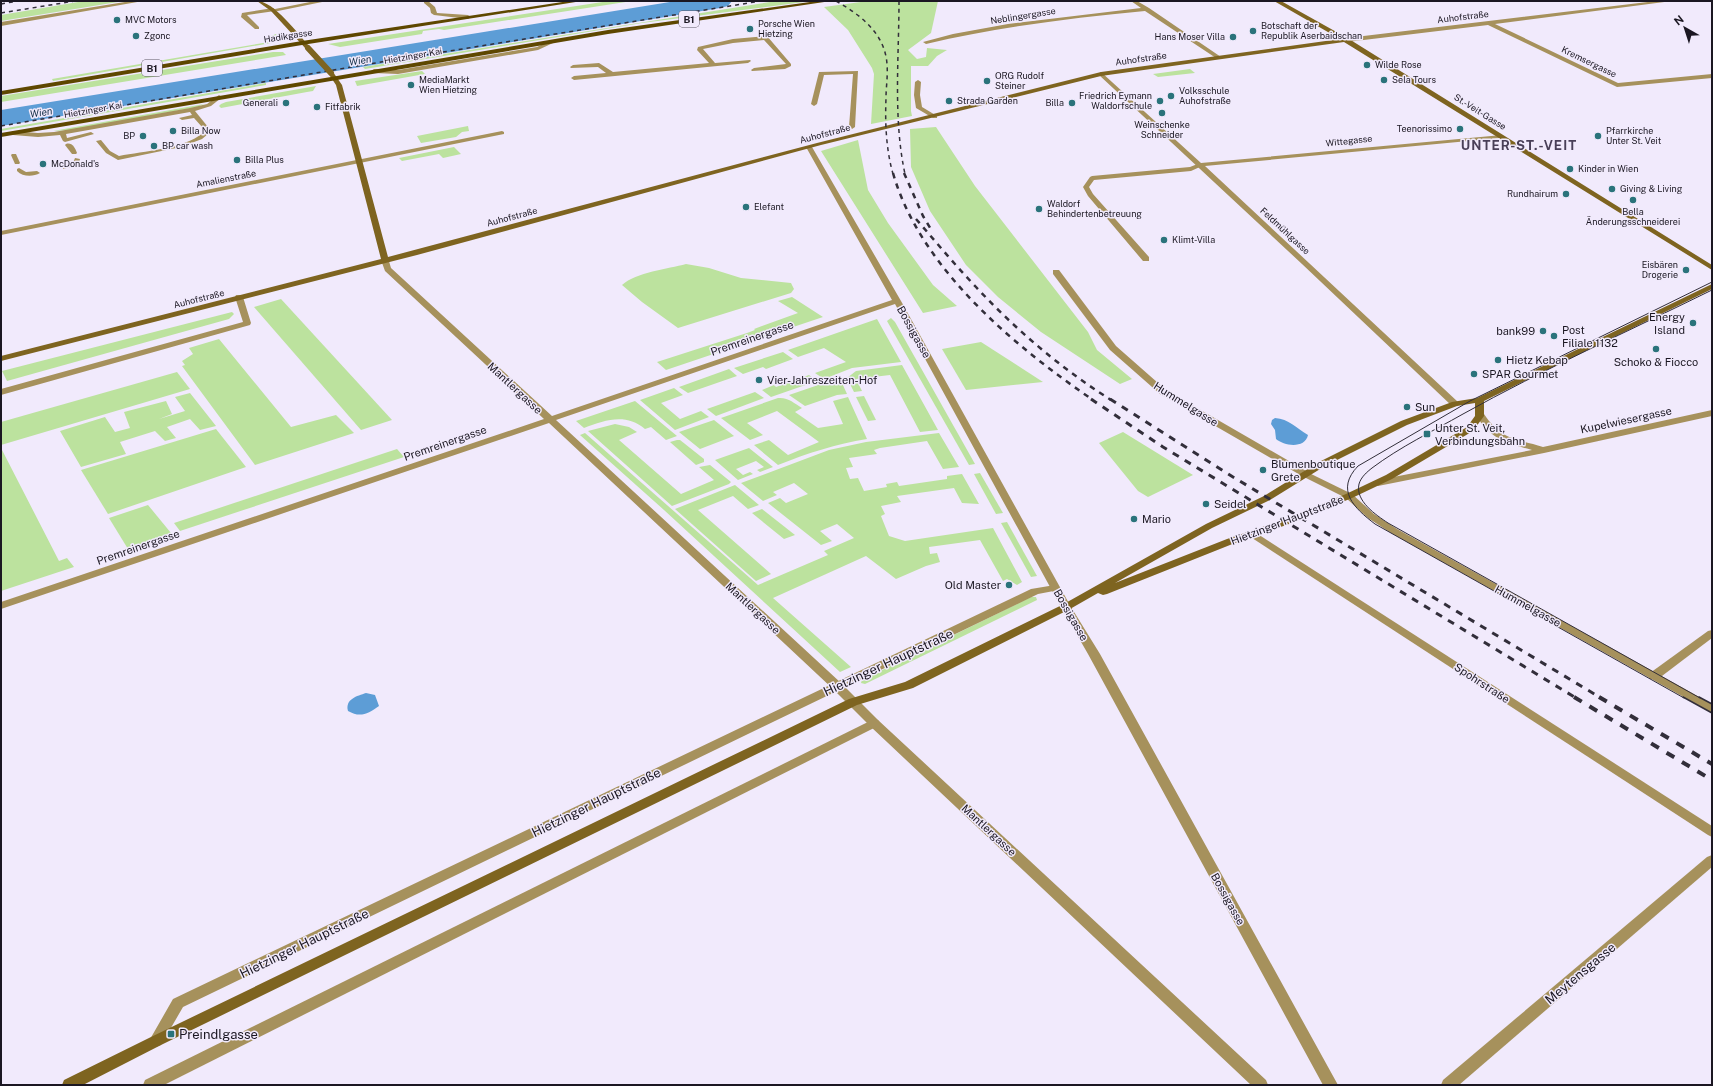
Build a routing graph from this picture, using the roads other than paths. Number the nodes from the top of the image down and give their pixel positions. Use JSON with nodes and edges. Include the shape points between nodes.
{"nodes":[{"id":1,"x":140,"y":1,"type":"edge"},
{"id":2,"x":260,"y":1,"type":"edge"},
{"id":3,"x":324,"y":1,"type":"edge"},
{"id":4,"x":579,"y":1,"type":"edge"},
{"id":5,"x":828,"y":1,"type":"edge"},
{"id":6,"x":1134,"y":1,"type":"edge"},
{"id":7,"x":1277,"y":1,"type":"edge"},
{"id":8,"x":1668,"y":1,"type":"edge"},
{"id":9,"x":426,"y":2,"type":"edge"},
{"id":10,"x":433,"y":8,"type":"junction"},
{"id":11,"x":1147,"y":9,"type":"junction"},
{"id":12,"x":272,"y":10,"type":"junction"},
{"id":13,"x":427,"y":11,"type":"dead end"},
{"id":14,"x":468,"y":17,"type":"junction"},
{"id":15,"x":1488,"y":23,"type":"junction"},
{"id":16,"x":1,"y":24,"type":"edge"},
{"id":17,"x":256,"y":28,"type":"dead end"},
{"id":18,"x":1346,"y":40,"type":"junction"},
{"id":19,"x":551,"y":42,"type":"joint"},
{"id":20,"x":926,"y":42,"type":"dead end"},
{"id":21,"x":302,"y":43,"type":"junction"},
{"id":22,"x":1218,"y":57,"type":"junction"},
{"id":23,"x":748,"y":61,"type":"dead end"},
{"id":24,"x":714,"y":65,"type":"junction"},
{"id":25,"x":573,"y":67,"type":"dead end"},
{"id":26,"x":754,"y":70,"type":"dead end"},
{"id":27,"x":372,"y":72,"type":"joint"},
{"id":28,"x":611,"y":74,"type":"junction"},
{"id":29,"x":1101,"y":74,"type":"junction"},
{"id":30,"x":333,"y":75,"type":"junction"},
{"id":31,"x":1712,"y":76,"type":"edge"},
{"id":32,"x":574,"y":78,"type":"dead end"},
{"id":33,"x":918,"y":82,"type":"dead end"},
{"id":34,"x":1,"y":93,"type":"edge"},
{"id":35,"x":219,"y":97,"type":"junction"},
{"id":36,"x":814,"y":104,"type":"dead end"},
{"id":37,"x":191,"y":110,"type":"junction"},
{"id":38,"x":196,"y":116,"type":"junction"},
{"id":39,"x":936,"y":117,"type":"junction"},
{"id":40,"x":852,"y":127,"type":"dead end"},
{"id":41,"x":85,"y":129,"type":"junction"},
{"id":42,"x":13,"y":133,"type":"junction"},
{"id":43,"x":62,"y":133,"type":"junction"},
{"id":44,"x":502,"y":133,"type":"dead end"},
{"id":45,"x":92,"y":134,"type":"junction"},
{"id":46,"x":1,"y":135,"type":"edge"},
{"id":47,"x":1500,"y":136,"type":"junction"},
{"id":48,"x":108,"y":139,"type":"dead end"},
{"id":49,"x":99,"y":141,"type":"junction"},
{"id":50,"x":68,"y":145,"type":"dead end"},
{"id":51,"x":809,"y":147,"type":"junction"},
{"id":52,"x":14,"y":155,"type":"dead end"},
{"id":53,"x":359,"y":161,"type":"junction"},
{"id":54,"x":1200,"y":165,"type":"junction"},
{"id":55,"x":65,"y":168,"type":"dead end"},
{"id":56,"x":37,"y":173,"type":"dead end"},
{"id":57,"x":1,"y":233,"type":"edge"},
{"id":58,"x":1146,"y":259,"type":"dead end"},
{"id":59,"x":385,"y":260,"type":"junction"},
{"id":60,"x":1712,"y":268,"type":"edge"},
{"id":61,"x":1056,"y":272,"type":"dead end"},
{"id":62,"x":1712,"y":286,"type":"edge"},
{"id":63,"x":239,"y":297,"type":"junction"},
{"id":64,"x":897,"y":301,"type":"junction"},
{"id":65,"x":1,"y":358,"type":"edge"},
{"id":66,"x":1,"y":392,"type":"edge"},
{"id":67,"x":1479,"y":400,"type":"junction"},
{"id":68,"x":1455,"y":404,"type":"junction"},
{"id":69,"x":1712,"y":413,"type":"edge"},
{"id":70,"x":1481,"y":416,"type":"junction"},
{"id":71,"x":548,"y":419,"type":"junction"},
{"id":72,"x":1544,"y":450,"type":"junction"},
{"id":73,"x":1305,"y":474,"type":"junction"},
{"id":74,"x":1378,"y":483,"type":"junction"},
{"id":75,"x":1349,"y":496,"type":"junction"},
{"id":76,"x":1253,"y":534,"type":"junction"},
{"id":77,"x":1055,"y":588,"type":"junction"},
{"id":78,"x":1,"y":606,"type":"edge"},
{"id":79,"x":1066,"y":607,"type":"junction"},
{"id":80,"x":1712,"y":633,"type":"edge"},
{"id":81,"x":1654,"y":676,"type":"junction"},
{"id":82,"x":837,"y":686,"type":"junction"},
{"id":83,"x":853,"y":702,"type":"junction"},
{"id":84,"x":1712,"y":709,"type":"edge"},
{"id":85,"x":874,"y":723,"type":"junction"},
{"id":86,"x":1712,"y":832,"type":"edge"},
{"id":87,"x":1712,"y":860,"type":"edge"},
{"id":88,"x":156,"y":1041,"type":"junction"},
{"id":89,"x":69,"y":1085,"type":"edge"},
{"id":90,"x":150,"y":1085,"type":"edge"},
{"id":91,"x":1261,"y":1085,"type":"edge"},
{"id":92,"x":1331,"y":1085,"type":"edge"},
{"id":93,"x":1448,"y":1085,"type":"edge"}],
"edges":[{"from":1,"to":16,"type":"street"},
{"from":2,"to":12,"type":"street"},
{"from":3,"to":12,"type":"street"},
{"from":4,"to":14,"type":"main road","name":"Hadikgasse","number":"B1"},
{"from":5,"to":19,"type":"main road","number":"B1","via":[[681,20]]},
{"from":6,"to":11,"type":"street"},
{"from":7,"to":18,"type":"street","name":"St.-Veit-Gasse"},
{"from":8,"to":15,"type":"street","name":"Auhofstraße"},
{"from":9,"to":10,"type":"street"},
{"from":10,"to":13,"type":"street"},
{"from":10,"to":14,"type":"street","via":[[436,14]]},
{"from":11,"to":20,"type":"street","name":"Neblingergasse","via":[[1040,21]]},
{"from":11,"to":22,"type":"street"},
{"from":12,"to":17,"type":"street","via":[[244,14]]},
{"from":12,"to":21,"type":"street"},
{"from":14,"to":21,"type":"main road","name":"Hadikgasse","number":"B1"},
{"from":15,"to":18,"type":"street","name":"Auhofstraße"},
{"from":15,"to":31,"type":"street","name":"Kremsergasse","via":[[1617,85]]},
{"from":18,"to":22,"type":"street","name":"Auhofstraße"},
{"from":18,"to":47,"type":"street","name":"St.-Veit-Gasse"},
{"from":19,"to":27,"type":"street","via":[[538,48],[448,64],[398,72]]},
{"from":21,"to":30,"type":"street","bridge":true},
{"from":21,"to":34,"type":"main road","name":"Hadikgasse","number":"B1"},
{"from":22,"to":29,"type":"street","name":"Auhofstraße"},
{"from":23,"to":24,"type":"street"},
{"from":24,"to":26,"type":"street","via":[[700,48],[764,38],[767,38],[789,65]]},
{"from":24,"to":28,"type":"street"},
{"from":25,"to":28,"type":"street","via":[[599,65]]},
{"from":27,"to":30,"type":"main road","name":"Hietzinger Kai"},
{"from":28,"to":32,"type":"street"},
{"from":29,"to":39,"type":"street","name":"Auhofstraße"},
{"from":29,"to":54,"type":"street","name":"Feldmühlgasse"},
{"from":30,"to":35,"type":"main road","name":"Hietzinger Kai"},
{"from":30,"to":53,"type":"street","name":"Mantlergasse","via":[[339,85]]},
{"from":33,"to":39,"type":"street","via":[[919,108]]},
{"from":35,"to":37,"type":"street","via":[[208,105]]},
{"from":35,"to":42,"type":"main road","name":"Hietzinger Kai"},
{"from":36,"to":40,"type":"street","via":[[821,73],[856,72]]},
{"from":37,"to":38,"type":"street"},
{"from":37,"to":41,"type":"street"},
{"from":38,"to":45,"type":"street"},
{"from":38,"to":49,"type":"street","via":[[205,126],[206,133],[202,138],[186,144],[118,158],[108,152]]},
{"from":39,"to":51,"type":"street","name":"Auhofstraße"},
{"from":41,"to":43,"type":"street"},
{"from":41,"to":45,"type":"street"},
{"from":42,"to":43,"type":"street"},
{"from":42,"to":46,"type":"main road","name":"Hietzinger Kai"},
{"from":43,"to":45,"type":"street","via":[[65,140]]},
{"from":44,"to":53,"type":"street","name":"Amalienstraße"},
{"from":45,"to":49,"type":"street"},
{"from":47,"to":54,"type":"street","name":"Wittegasse"},
{"from":47,"to":60,"type":"street","name":"St.-Veit-Gasse"},
{"from":48,"to":49,"type":"street"},
{"from":50,"to":55,"type":"street","via":[[76,156],[76,164]]},
{"from":51,"to":59,"type":"street","name":"Auhofstraße"},
{"from":51,"to":64,"type":"street","name":"Bossigasse"},
{"from":52,"to":56,"type":"street","via":[[21,172]]},
{"from":53,"to":57,"type":"street","name":"Amalienstraße"},
{"from":53,"to":59,"type":"street","name":"Mantlergasse"},
{"from":54,"to":58,"type":"street","name":"Wittegasse","via":[[1092,178],[1087,183],[1090,195]]},
{"from":54,"to":68,"type":"street","name":"Feldmühlgasse"},
{"from":59,"to":63,"type":"street","name":"Auhofstraße"},
{"from":59,"to":71,"type":"street","name":"Mantlergasse","via":[[388,269]]},
{"from":61,"to":73,"type":"street","name":"Hummelgasse","via":[[1113,348],[1163,392]]},
{"from":62,"to":67,"type":"street","name":"Hietzinger Hauptstraße"},
{"from":63,"to":65,"type":"street","name":"Auhofstraße"},
{"from":63,"to":66,"type":"street","via":[[247,323]]},
{"from":64,"to":71,"type":"street","name":"Premreinergasse"},
{"from":64,"to":77,"type":"street","name":"Bossigasse"},
{"from":67,"to":68,"type":"street","name":"Hietzinger Hauptstraße"},
{"from":67,"to":70,"type":"street"},
{"from":68,"to":73,"type":"street","name":"Hietzinger Hauptstraße","via":[[1404,424]]},
{"from":69,"to":72,"type":"street","name":"Kupelwiesergasse"},
{"from":70,"to":72,"type":"street","name":"Kupelwiesergasse","via":[[1486,425],[1498,434]]},
{"from":70,"to":74,"type":"street","name":"Hietzinger Hauptstraße","via":[[1470,429]]},
{"from":71,"to":78,"type":"street","name":"Premreinergasse"},
{"from":71,"to":82,"type":"street","name":"Mantlergasse"},
{"from":72,"to":74,"type":"street","name":"Kupelwiesergasse"},
{"from":73,"to":75,"type":"street","name":"Hummelgasse"},
{"from":73,"to":79,"type":"street","name":"Hietzinger Hauptstraße","via":[[1267,498],[1209,526]]},
{"from":74,"to":75,"type":"street","name":"Hietzinger Hauptstraße"},
{"from":75,"to":76,"type":"street","name":"Hietzinger Hauptstraße"},
{"from":75,"to":81,"type":"street","name":"Hummelgasse","via":[[1371,516],[1394,531]]},
{"from":76,"to":79,"type":"street","name":"Hietzinger Hauptstraße"},
{"from":76,"to":86,"type":"street","name":"Spohrstraße"},
{"from":77,"to":79,"type":"street","name":"Bossigasse"},
{"from":77,"to":82,"type":"street","name":"Hietzinger Hauptstraße","via":[[1035,591]]},
{"from":79,"to":83,"type":"street","name":"Hietzinger Hauptstraße","via":[[909,685]]},
{"from":79,"to":92,"type":"street","name":"Bossigasse"},
{"from":80,"to":81,"type":"street"},
{"from":81,"to":84,"type":"street","name":"Hummelgasse"},
{"from":82,"to":83,"type":"street","name":"Mantlergasse"},
{"from":82,"to":88,"type":"street","name":"Hietzinger Hauptstraße","via":[[178,1003]]},
{"from":83,"to":85,"type":"street","name":"Mantlergasse"},
{"from":83,"to":88,"type":"street","name":"Hietzinger Hauptstraße"},
{"from":85,"to":90,"type":"street"},
{"from":85,"to":91,"type":"street","name":"Mantlergasse"},
{"from":87,"to":93,"type":"street","name":"Meytensgasse"},
{"from":88,"to":89,"type":"street","name":"Hietzinger Hauptstraße"}]}
